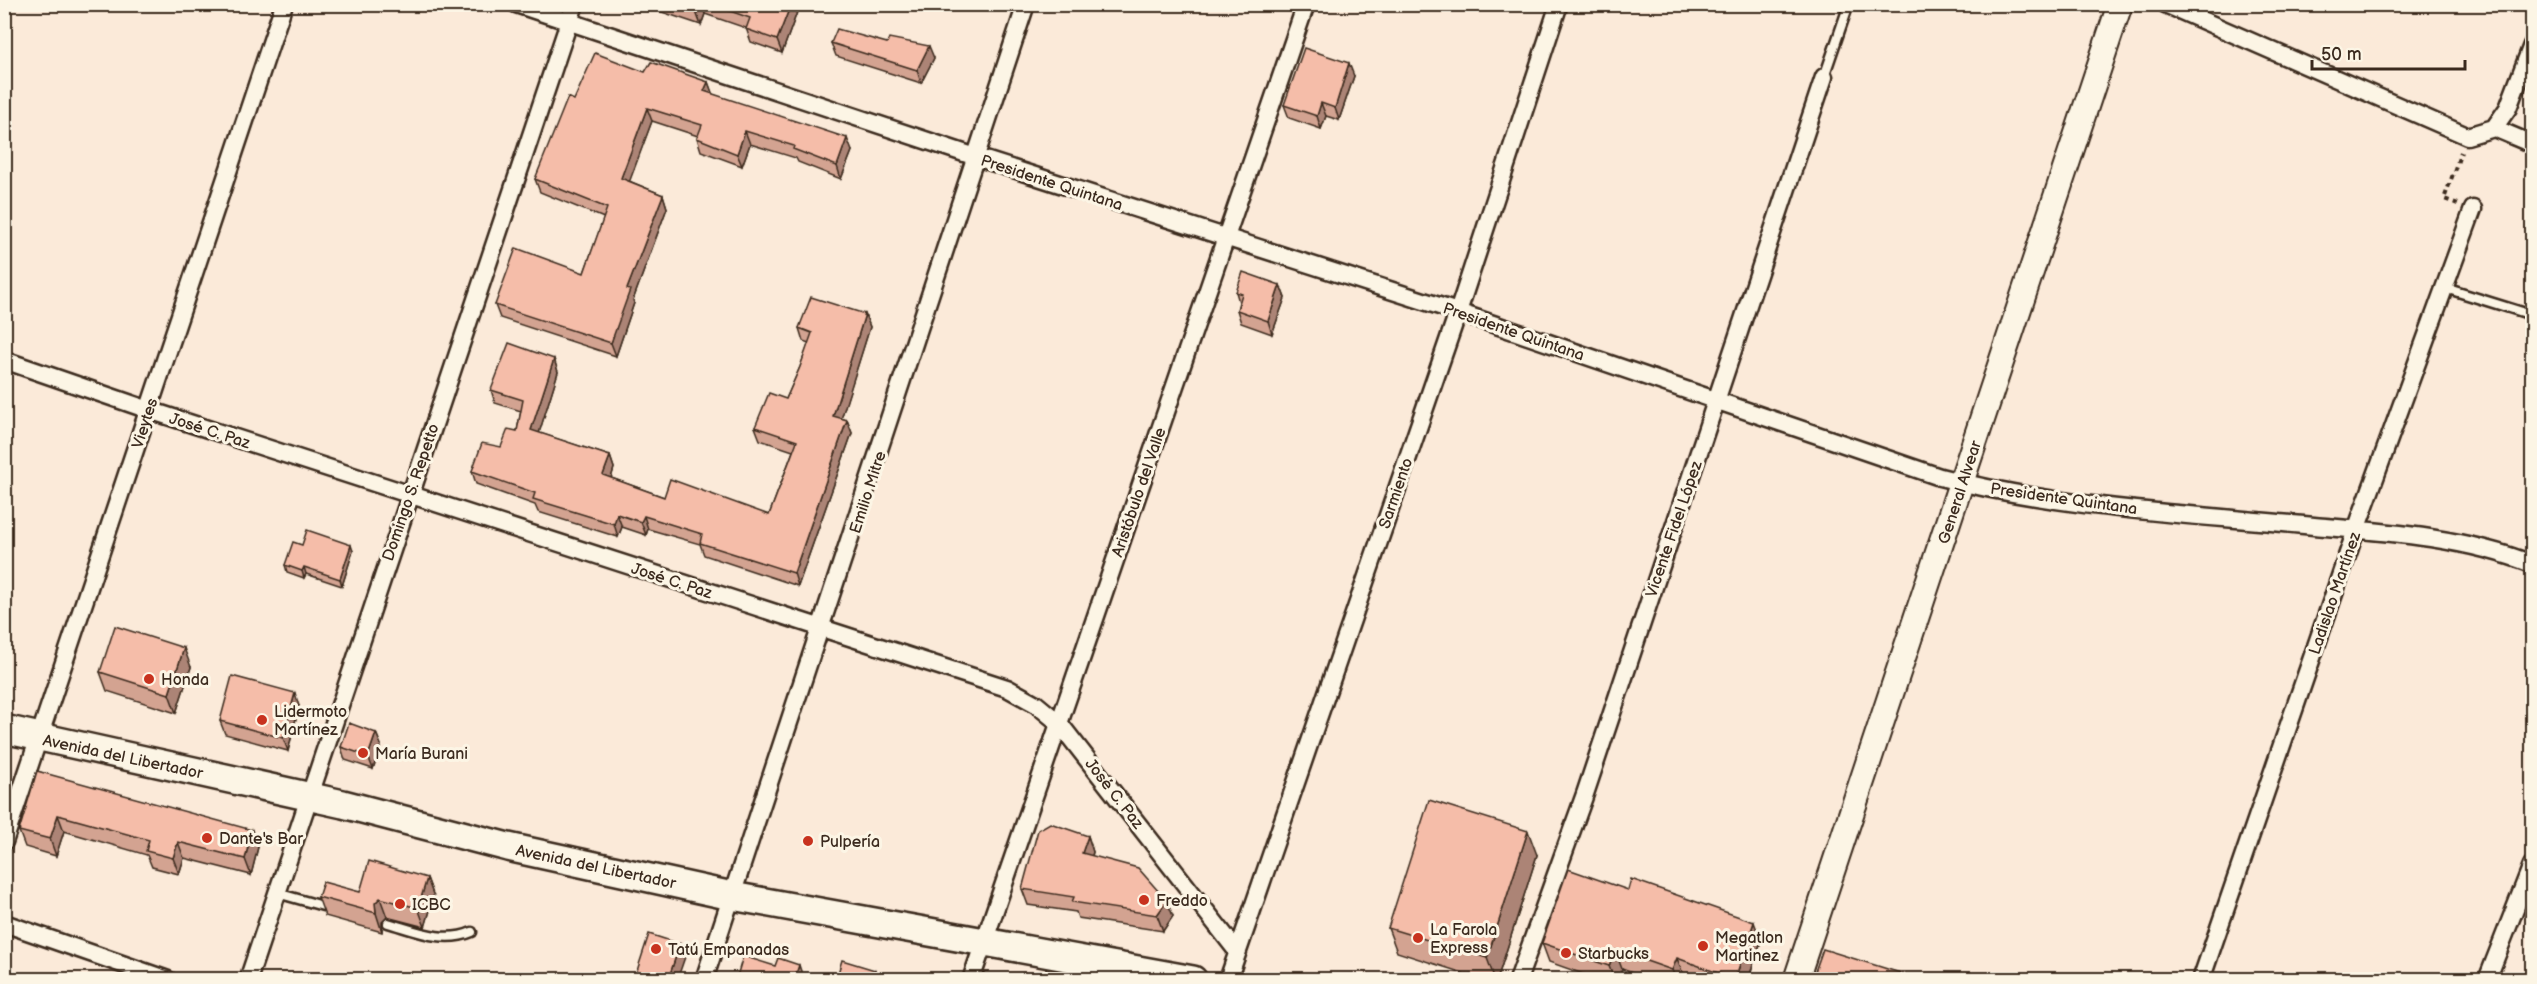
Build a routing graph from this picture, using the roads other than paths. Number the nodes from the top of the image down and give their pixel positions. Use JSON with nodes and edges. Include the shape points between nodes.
{"nodes":[{"id":1,"x":284,"y":4,"type":"edge"},
{"id":2,"x":516,"y":4,"type":"edge"},
{"id":3,"x":575,"y":4,"type":"edge"},
{"id":4,"x":1026,"y":4,"type":"edge"},
{"id":5,"x":1306,"y":4,"type":"edge"},
{"id":6,"x":1560,"y":4,"type":"edge"},
{"id":7,"x":1849,"y":4,"type":"edge"},
{"id":8,"x":2120,"y":4,"type":"edge"},
{"id":9,"x":2165,"y":4,"type":"edge"},
{"id":10,"x":569,"y":22,"type":"junction"},
{"id":11,"x":2532,"y":45,"type":"edge"},
{"id":12,"x":1824,"y":77,"type":"joint"},
{"id":13,"x":2494,"y":128,"type":"junction"},
{"id":14,"x":2532,"y":144,"type":"edge"},
{"id":15,"x":976,"y":157,"type":"junction"},
{"id":16,"x":2473,"y":209,"type":"road end"},
{"id":17,"x":1225,"y":238,"type":"junction"},
{"id":18,"x":2445,"y":288,"type":"junction"},
{"id":19,"x":1458,"y":312,"type":"junction"},
{"id":20,"x":2532,"y":315,"type":"edge"},
{"id":21,"x":4,"y":360,"type":"edge"},
{"id":22,"x":1717,"y":400,"type":"junction"},
{"id":23,"x":149,"y":410,"type":"junction"},
{"id":24,"x":1962,"y":483,"type":"junction"},
{"id":25,"x":409,"y":495,"type":"junction"},
{"id":26,"x":2356,"y":530,"type":"junction"},
{"id":27,"x":2532,"y":564,"type":"edge"},
{"id":28,"x":822,"y":629,"type":"junction"},
{"id":29,"x":1059,"y":723,"type":"junction"},
{"id":30,"x":4,"y":729,"type":"edge"},
{"id":31,"x":40,"y":737,"type":"junction"},
{"id":32,"x":309,"y":796,"type":"junction"},
{"id":33,"x":4,"y":842,"type":"edge"},
{"id":34,"x":2532,"y":865,"type":"edge"},
{"id":35,"x":277,"y":893,"type":"junction"},
{"id":36,"x":732,"y":896,"type":"junction"},
{"id":37,"x":323,"y":906,"type":"edge"},
{"id":38,"x":4,"y":923,"type":"edge"},
{"id":39,"x":388,"y":923,"type":"dead end"},
{"id":40,"x":472,"y":932,"type":"dead end"},
{"id":41,"x":984,"y":940,"type":"junction"},
{"id":42,"x":1237,"y":951,"type":"junction"},
{"id":43,"x":1119,"y":973,"type":"edge"},
{"id":44,"x":1154,"y":976,"type":"edge"},
{"id":45,"x":168,"y":980,"type":"edge"},
{"id":46,"x":248,"y":980,"type":"edge"},
{"id":47,"x":704,"y":980,"type":"edge"},
{"id":48,"x":971,"y":980,"type":"edge"},
{"id":49,"x":1194,"y":980,"type":"edge"},
{"id":50,"x":1228,"y":980,"type":"edge"},
{"id":51,"x":1518,"y":980,"type":"edge"},
{"id":52,"x":1796,"y":980,"type":"edge"},
{"id":53,"x":2201,"y":980,"type":"edge"},
{"id":54,"x":2487,"y":980,"type":"edge"}],
"edges":[{"from":1,"to":23,"type":"street","name":"Vieytes"},
{"from":2,"to":10,"type":"street","name":"Presidente Quintana"},
{"from":3,"to":10,"type":"street","name":"Domingo S. Repetto"},
{"from":4,"to":15,"type":"street","name":"Emilio Mitre"},
{"from":5,"to":17,"type":"street","name":"Aristóbulo del Valle"},
{"from":6,"to":19,"type":"street","name":"Sarmiento"},
{"from":7,"to":12,"type":"lane"},
{"from":8,"to":24,"type":"street","name":"General Alvear"},
{"from":9,"to":13,"type":"street","via":[[2467,136]]},
{"from":10,"to":15,"type":"street","name":"Presidente Quintana"},
{"from":10,"to":25,"type":"street","name":"Domingo S. Repetto"},
{"from":11,"to":13,"type":"street","via":[[2508,108]]},
{"from":12,"to":22,"type":"street","name":"Vicente Fidel López"},
{"from":13,"to":14,"type":"street"},
{"from":15,"to":17,"type":"street","name":"Presidente Quintana"},
{"from":15,"to":28,"type":"street","name":"Emilio Mitre"},
{"from":16,"to":18,"type":"street","name":"Ladislao Martínez"},
{"from":17,"to":19,"type":"street","name":"Presidente Quintana"},
{"from":17,"to":29,"type":"street","name":"Aristóbulo del Valle"},
{"from":18,"to":20,"type":"lane"},
{"from":18,"to":26,"type":"street","name":"Ladislao Martínez"},
{"from":19,"to":22,"type":"street","name":"Presidente Quintana"},
{"from":19,"to":42,"type":"street","name":"Sarmiento"},
{"from":21,"to":23,"type":"street","name":"José C. Paz"},
{"from":22,"to":24,"type":"street","name":"Presidente Quintana"},
{"from":22,"to":51,"type":"street","name":"Vicente Fidel López","via":[[1585,794]]},
{"from":23,"to":25,"type":"street","name":"José C. Paz"},
{"from":23,"to":31,"type":"street","name":"Vieytes"},
{"from":24,"to":26,"type":"street","name":"Presidente Quintana","via":[[2079,504]]},
{"from":24,"to":52,"type":"street","name":"General Alvear"},
{"from":25,"to":28,"type":"street","name":"José C. Paz"},
{"from":25,"to":32,"type":"street","name":"Domingo S. Repetto"},
{"from":26,"to":27,"type":"street","name":"Presidente Quintana","via":[[2422,536],[2507,554]]},
{"from":26,"to":53,"type":"street","name":"Ladislao Martínez"},
{"from":28,"to":29,"type":"street","name":"José C. Paz","via":[[1006,688],[1036,704]]},
{"from":28,"to":36,"type":"street","name":"Emilio Mitre"},
{"from":29,"to":41,"type":"street","name":"Aristóbulo del Valle"},
{"from":29,"to":42,"type":"street","name":"José C. Paz"},
{"from":30,"to":31,"type":"main road","name":"Avenida del Libertador"},
{"from":31,"to":32,"type":"main road","name":"Avenida del Libertador"},
{"from":31,"to":33,"type":"street","name":"Vieytes"},
{"from":32,"to":35,"type":"street","name":"Domingo S. Repetto"},
{"from":32,"to":36,"type":"main road","name":"Avenida del Libertador","via":[[508,847]]},
{"from":34,"to":54,"type":"street"},
{"from":35,"to":37,"type":"lane"},
{"from":35,"to":46,"type":"street","name":"Domingo S. Repetto"},
{"from":36,"to":41,"type":"main road","name":"Avenida del Libertador"},
{"from":36,"to":47,"type":"street","name":"Emilio Mitre"},
{"from":38,"to":45,"type":"street"},
{"from":39,"to":40,"type":"lane","via":[[446,938]]},
{"from":41,"to":43,"type":"main road","name":"Avenida del Libertador"},
{"from":41,"to":48,"type":"street","name":"Aristóbulo del Valle"},
{"from":42,"to":50,"type":"street","name":"Sarmiento"},
{"from":43,"to":44,"type":"main road","name":"Avenida del Libertador"},
{"from":44,"to":49,"type":"main road","name":"Avenida del Libertador"}]}
